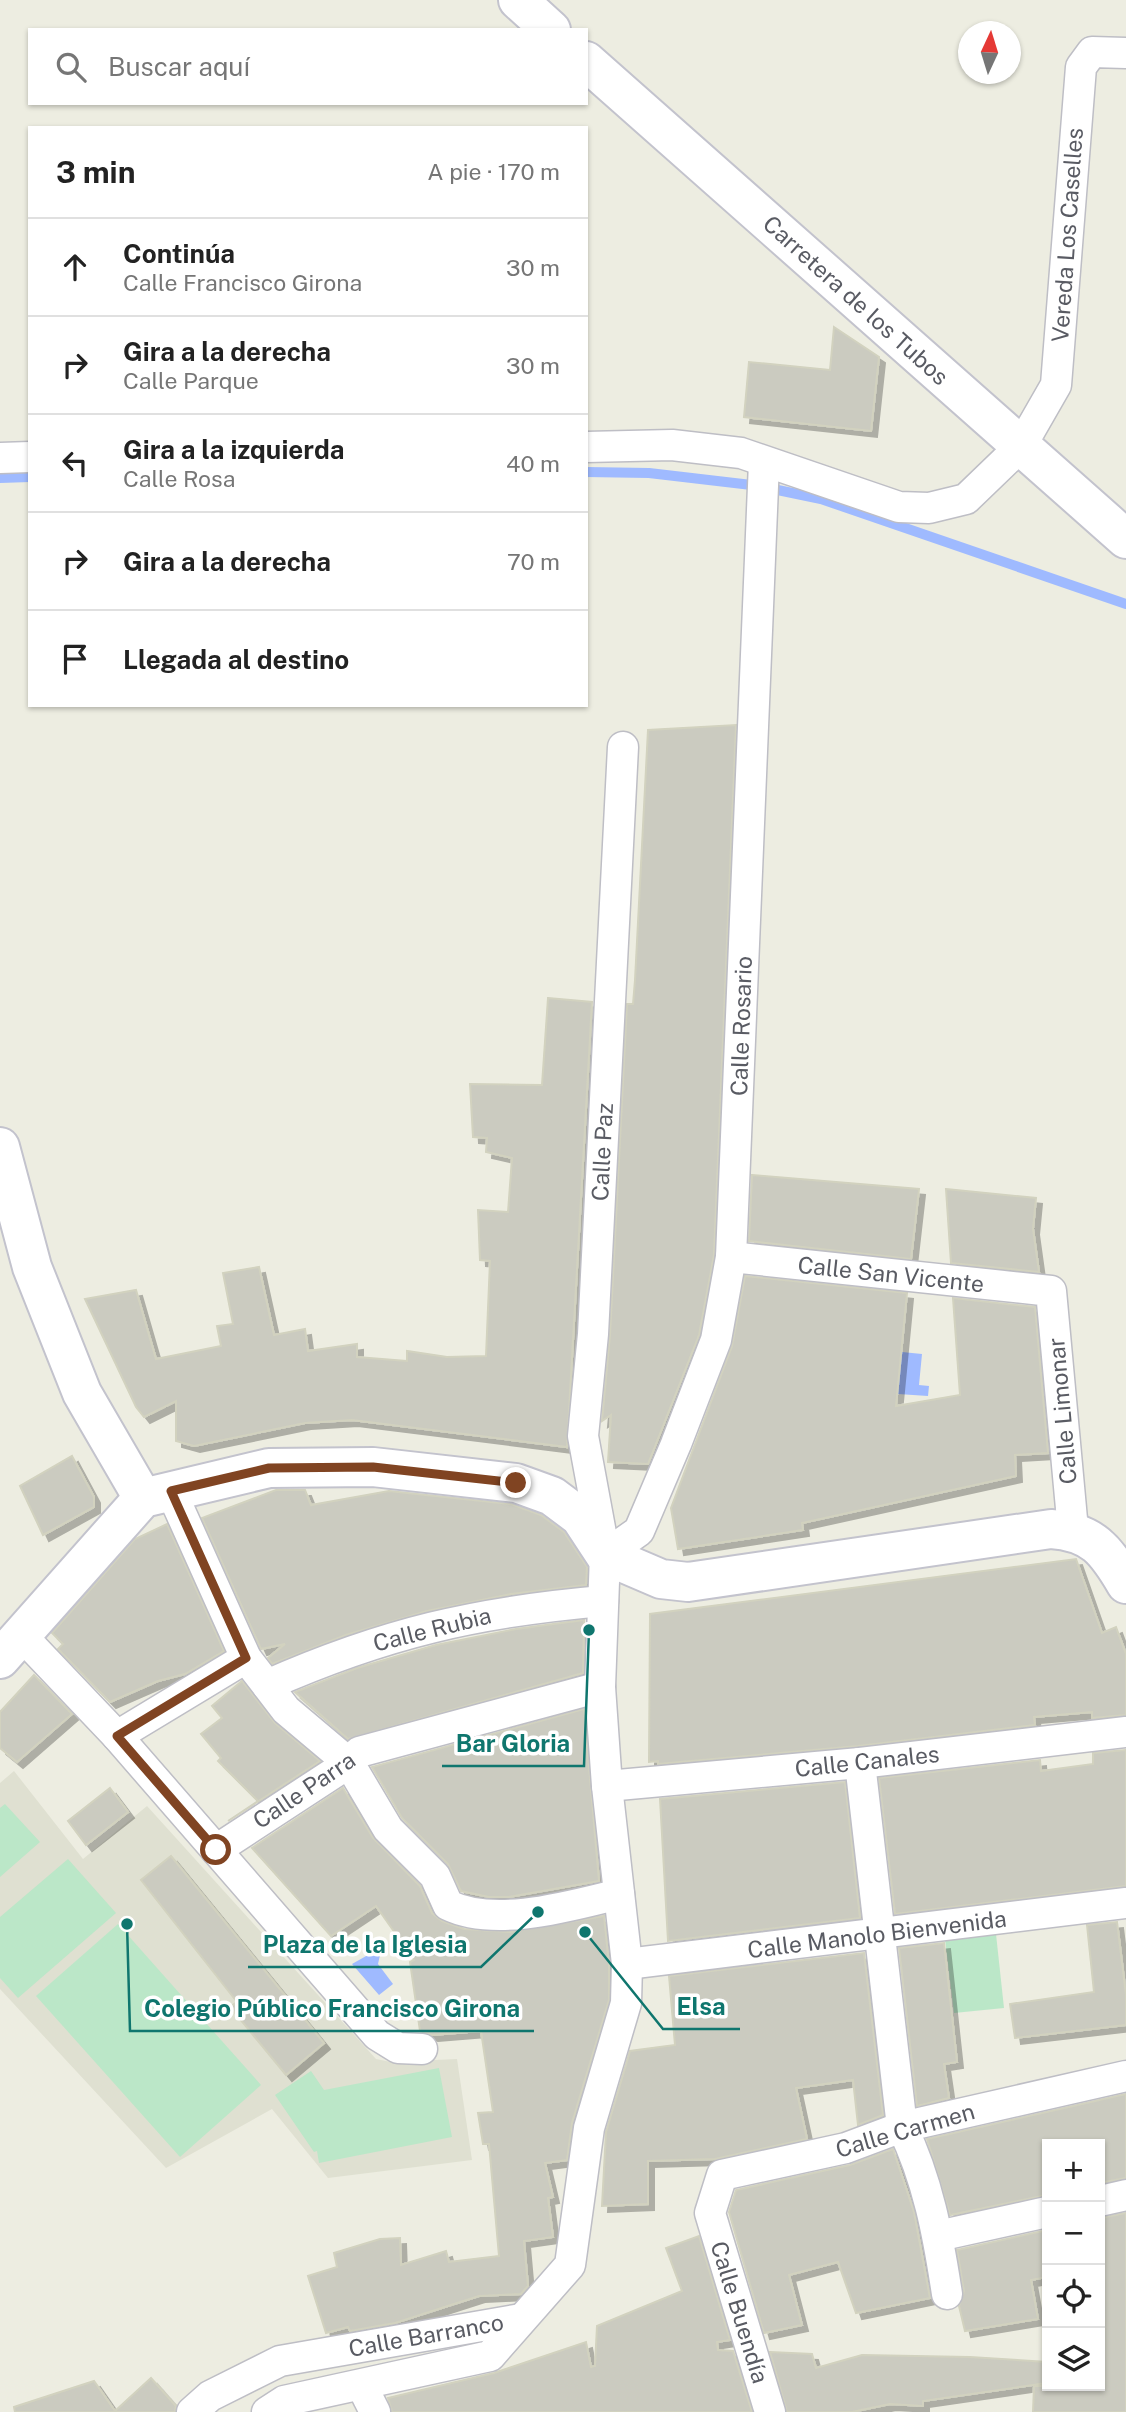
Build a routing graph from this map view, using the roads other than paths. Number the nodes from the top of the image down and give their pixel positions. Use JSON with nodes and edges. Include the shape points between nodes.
{"nodes":[{"id":1,"x":518,"y":0,"type":"edge"},
{"id":2,"x":549,"y":28,"type":"edge"},
{"id":3,"x":1126,"y":53,"type":"edge"},
{"id":4,"x":588,"y":63,"type":"edge"},
{"id":5,"x":1021,"y":446,"type":"junction"},
{"id":6,"x":588,"y":447,"type":"edge"},
{"id":7,"x":28,"y":457,"type":"edge"},
{"id":8,"x":0,"y":458,"type":"edge"},
{"id":9,"x":764,"y":462,"type":"junction"},
{"id":10,"x":1126,"y":539,"type":"edge"},
{"id":11,"x":623,"y":747,"type":"dead end"},
{"id":12,"x":0,"y":1147,"type":"edge"},
{"id":13,"x":731,"y":1257,"type":"junction"},
{"id":14,"x":1051,"y":1292,"type":"joint"},
{"id":15,"x":157,"y":1494,"type":"junction"},
{"id":16,"x":1073,"y":1530,"type":"junction"},
{"id":17,"x":605,"y":1555,"type":"junction"},
{"id":18,"x":1126,"y":1584,"type":"edge"},
{"id":19,"x":603,"y":1601,"type":"junction"},
{"id":20,"x":11,"y":1647,"type":"edge"},
{"id":21,"x":246,"y":1658,"type":"junction"},
{"id":22,"x":267,"y":1685,"type":"junction"},
{"id":23,"x":600,"y":1687,"type":"junction"},
{"id":24,"x":1126,"y":1732,"type":"edge"},
{"id":25,"x":117,"y":1736,"type":"junction"},
{"id":26,"x":349,"y":1763,"type":"junction"},
{"id":27,"x":859,"y":1763,"type":"junction"},
{"id":28,"x":607,"y":1786,"type":"junction"},
{"id":29,"x":216,"y":1850,"type":"junction"},
{"id":30,"x":619,"y":1894,"type":"junction"},
{"id":31,"x":1125,"y":1911,"type":"edge"},
{"id":32,"x":879,"y":1933,"type":"junction"},
{"id":33,"x":627,"y":1964,"type":"junction"},
{"id":34,"x":422,"y":2049,"type":"dead end"},
{"id":35,"x":1126,"y":2076,"type":"edge"},
{"id":36,"x":902,"y":2127,"type":"junction"},
{"id":37,"x":1126,"y":2195,"type":"edge"},
{"id":38,"x":1105,"y":2200,"type":"edge"},
{"id":39,"x":710,"y":2213,"type":"joint"},
{"id":40,"x":1042,"y":2213,"type":"edge"},
{"id":41,"x":938,"y":2236,"type":"junction"},
{"id":42,"x":947,"y":2294,"type":"dead end"},
{"id":43,"x":521,"y":2319,"type":"junction"},
{"id":44,"x":368,"y":2399,"type":"edge"},
{"id":45,"x":192,"y":2412,"type":"edge"},
{"id":46,"x":267,"y":2412,"type":"edge"},
{"id":47,"x":770,"y":2412,"type":"edge"}],
"edges":[{"from":1,"to":2,"type":"main road"},
{"from":3,"to":5,"type":"street","name":"Vereda Los Caselles","via":[[1092,52],[1080,66],[1056,385]]},
{"from":4,"to":5,"type":"main road","name":"Carretera de los Tubos"},
{"from":5,"to":9,"type":"street","via":[[966,499],[929,509],[899,508]]},
{"from":5,"to":10,"type":"main road","name":"Carretera de los Tubos"},
{"from":6,"to":9,"type":"street","via":[[707,448]]},
{"from":7,"to":8,"type":"street"},
{"from":9,"to":13,"type":"street","name":"Calle Rosario"},
{"from":11,"to":17,"type":"street","name":"Calle Paz","via":[[593,1334],[583,1436]]},
{"from":12,"to":15,"type":"main road","via":[[32,1267],[82,1393]]},
{"from":13,"to":14,"type":"street","name":"Calle San Vicente"},
{"from":13,"to":17,"type":"street","name":"Calle Rosario","via":[[716,1340],[676,1444],[639,1531]]},
{"from":14,"to":16,"type":"street","name":"Calle Limonar"},
{"from":15,"to":17,"type":"main road","via":[[269,1468],[373,1467],[516,1483],[552,1496],[580,1517]]},
{"from":15,"to":20,"type":"main road"},
{"from":15,"to":21,"type":"street"},
{"from":16,"to":17,"type":"main road","via":[[1017,1532],[688,1582],[661,1579]]},
{"from":16,"to":18,"type":"main road","via":[[1094,1541]]},
{"from":17,"to":19,"type":"street","name":"Calle Paz"},
{"from":19,"to":22,"type":"street","name":"Calle Rubia","via":[[533,1607],[410,1631],[331,1657]]},
{"from":19,"to":23,"type":"street","name":"Calle Paz"},
{"from":20,"to":25,"type":"street"},
{"from":21,"to":22,"type":"street"},
{"from":21,"to":25,"type":"street"},
{"from":22,"to":26,"type":"street","via":[[286,1710]]},
{"from":23,"to":26,"type":"street","name":"Calle Parra","via":[[359,1752]]},
{"from":23,"to":28,"type":"street","name":"Calle Paz"},
{"from":24,"to":27,"type":"street","name":"Calle Canales"},
{"from":25,"to":29,"type":"street"},
{"from":26,"to":29,"type":"street","name":"Calle Parra"},
{"from":26,"to":30,"type":"street","via":[[388,1829],[435,1876],[448,1905],[461,1911],[527,1915]]},
{"from":27,"to":28,"type":"street","name":"Calle Canales"},
{"from":27,"to":32,"type":"street"},
{"from":28,"to":30,"type":"street","name":"Calle Paz"},
{"from":29,"to":34,"type":"street","via":[[377,2035],[398,2048]]},
{"from":30,"to":33,"type":"street","name":"Calle Paz"},
{"from":31,"to":32,"type":"street","name":"Calle Manolo Bienvenida"},
{"from":32,"to":33,"type":"street","name":"Calle Manolo Bienvenida"},
{"from":32,"to":36,"type":"street"},
{"from":33,"to":43,"type":"street","name":"Calle Paz","via":[[626,2003],[589,2128],[570,2265]]},
{"from":35,"to":36,"type":"street","name":"Calle Carmen"},
{"from":36,"to":39,"type":"street","name":"Calle Carmen","via":[[846,2148],[722,2175]]},
{"from":36,"to":41,"type":"street","via":[[916,2156]]},
{"from":37,"to":38,"type":"street"},
{"from":39,"to":47,"type":"street","name":"Calle Buendía"},
{"from":40,"to":41,"type":"street"},
{"from":41,"to":42,"type":"street"},
{"from":43,"to":44,"type":"street","name":"Calle Barranco","via":[[490,2356]]},
{"from":43,"to":45,"type":"street","name":"Calle Barranco","via":[[279,2361],[210,2396]]},
{"from":44,"to":46,"type":"street","name":"Calle Barranco","via":[[284,2401]]}]}
